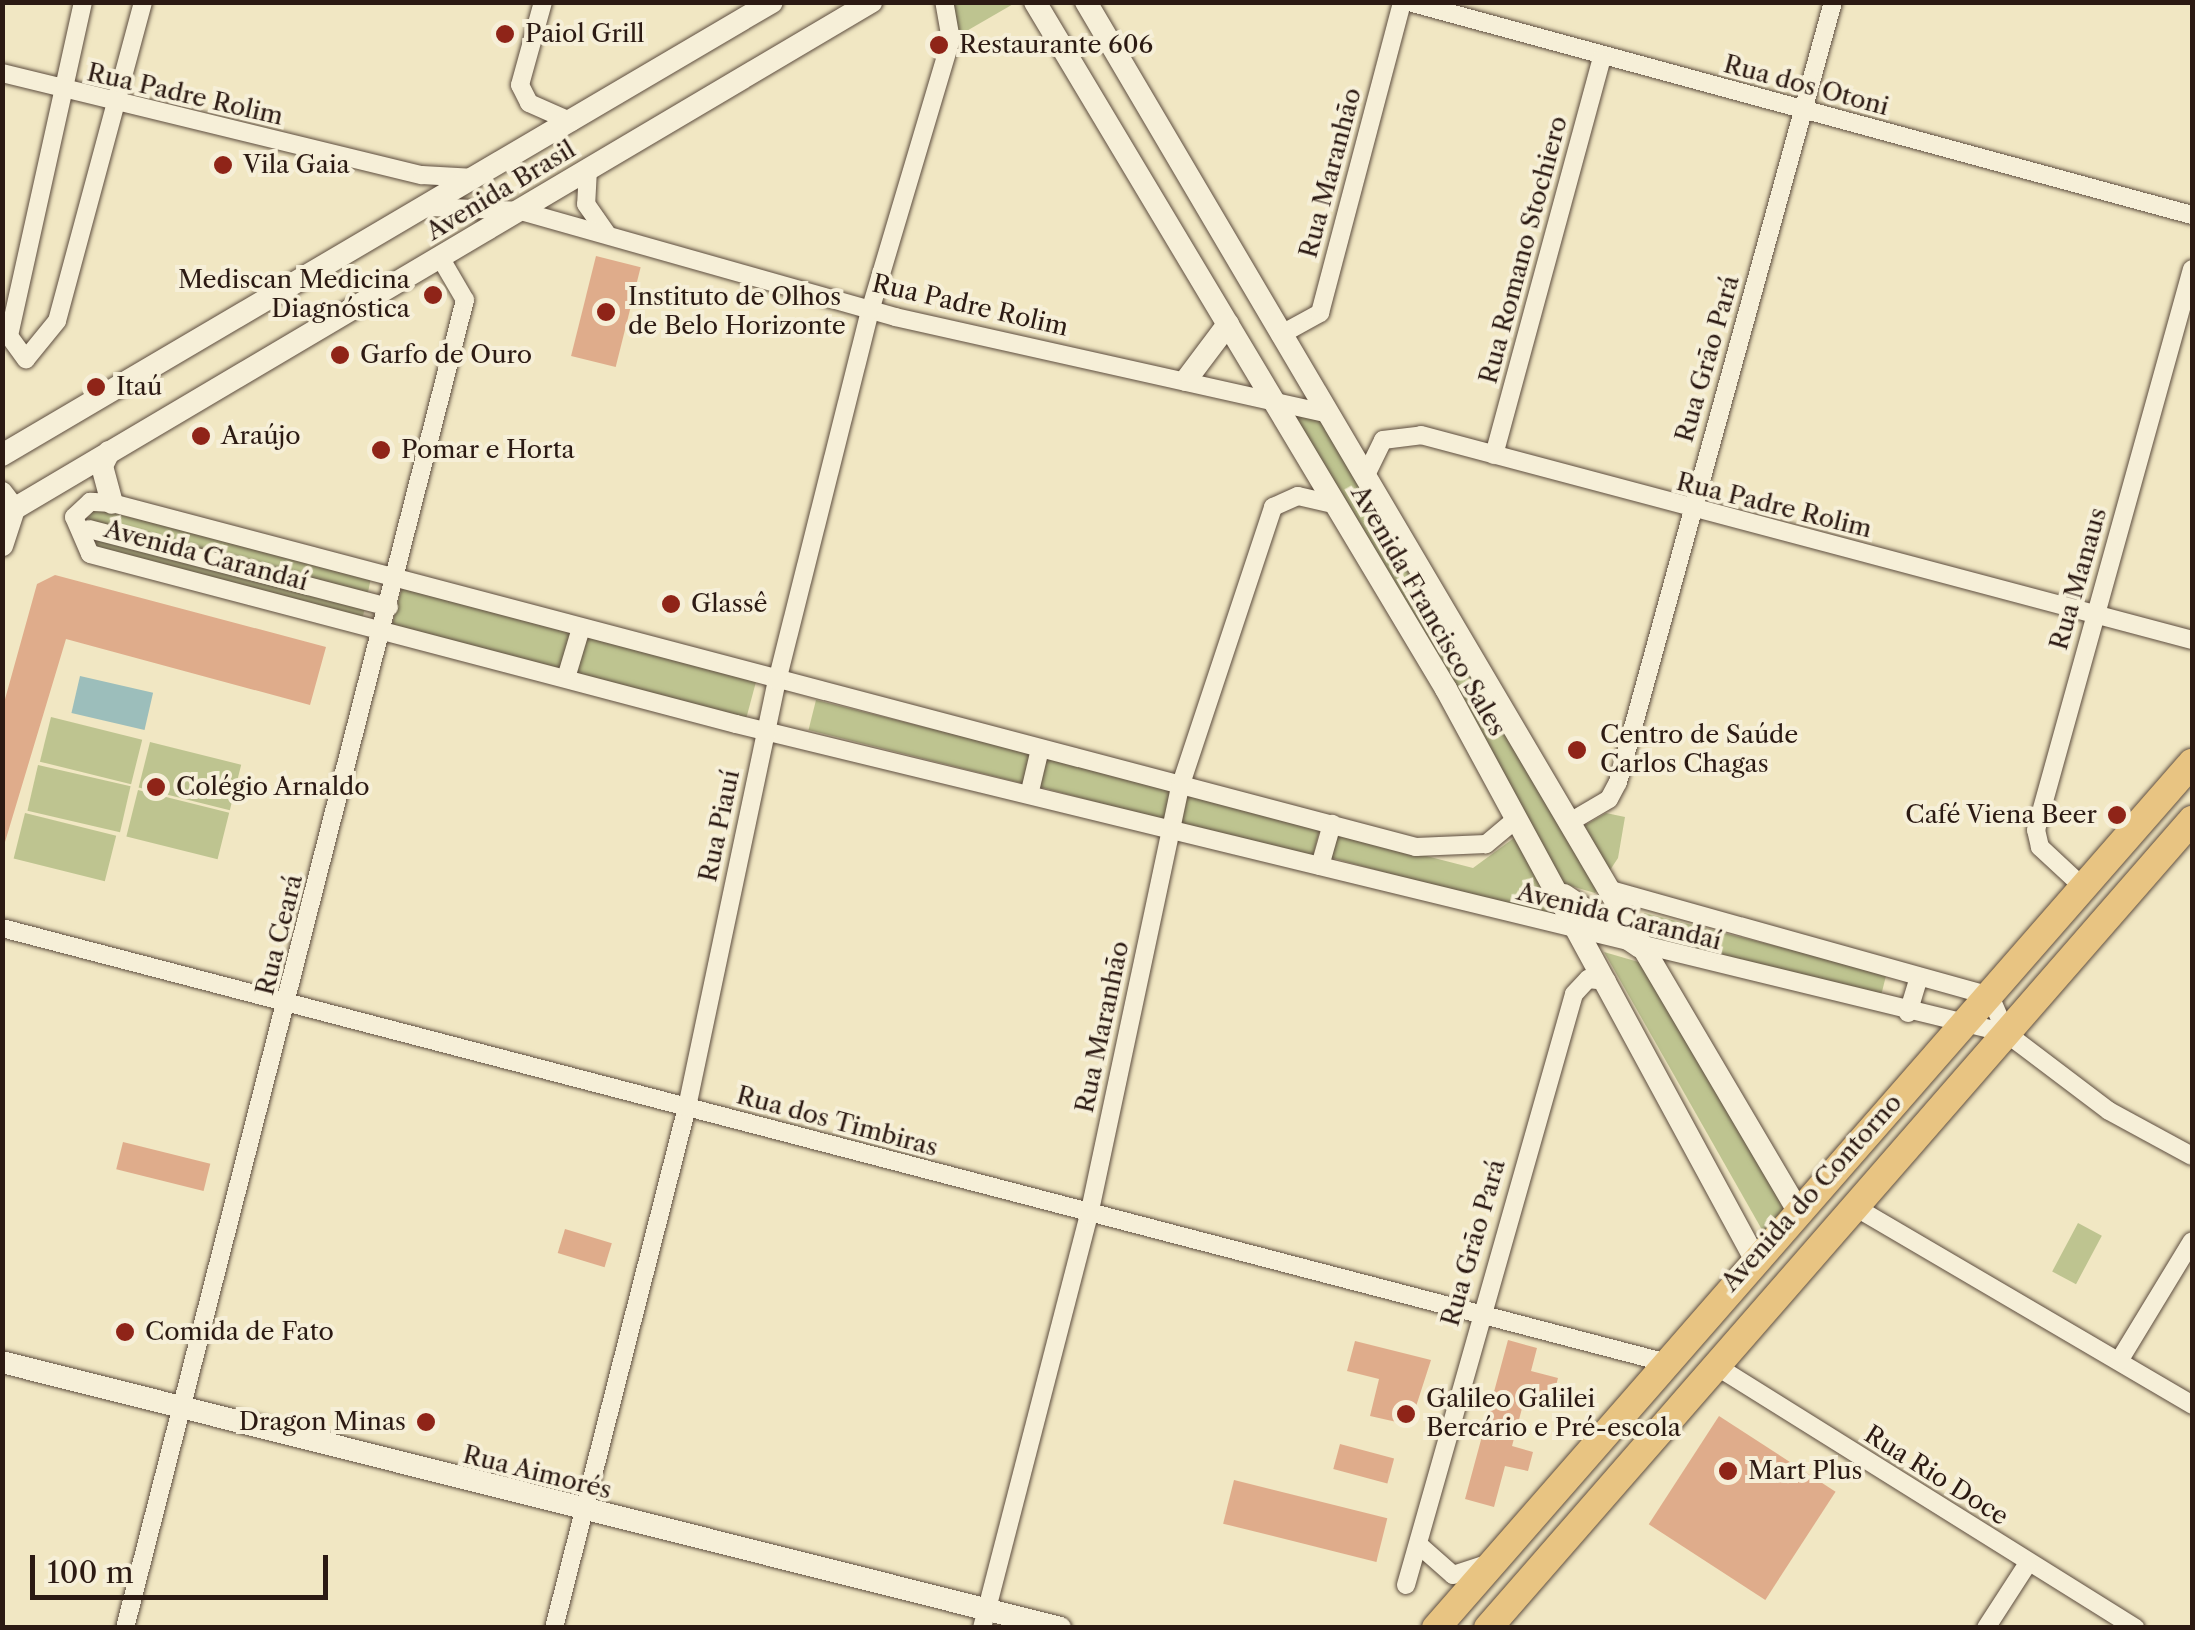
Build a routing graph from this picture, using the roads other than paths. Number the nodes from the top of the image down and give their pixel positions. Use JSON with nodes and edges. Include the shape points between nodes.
{"nodes":[{"id":1,"x":83,"y":2,"type":"edge"},
{"id":2,"x":143,"y":2,"type":"edge"},
{"id":3,"x":544,"y":2,"type":"edge"},
{"id":4,"x":772,"y":2,"type":"edge"},
{"id":5,"x":871,"y":2,"type":"edge"},
{"id":6,"x":944,"y":2,"type":"edge"},
{"id":7,"x":1035,"y":2,"type":"edge"},
{"id":8,"x":1086,"y":2,"type":"edge"},
{"id":9,"x":1406,"y":2,"type":"edge"},
{"id":10,"x":1832,"y":2,"type":"edge"},
{"id":11,"x":1602,"y":58,"type":"junction"},
{"id":12,"x":2,"y":72,"type":"edge"},
{"id":13,"x":59,"y":91,"type":"junction"},
{"id":14,"x":117,"y":105,"type":"junction"},
{"id":15,"x":1804,"y":112,"type":"junction"},
{"id":16,"x":572,"y":122,"type":"junction"},
{"id":17,"x":588,"y":169,"type":"junction"},
{"id":18,"x":422,"y":175,"type":"junction"},
{"id":19,"x":476,"y":178,"type":"junction"},
{"id":20,"x":520,"y":212,"type":"junction"},
{"id":21,"x":417,"y":213,"type":"junction"},
{"id":22,"x":2192,"y":215,"type":"edge"},
{"id":23,"x":606,"y":233,"type":"junction"},
{"id":24,"x":442,"y":259,"type":"junction"},
{"id":25,"x":2192,"y":270,"type":"edge"},
{"id":26,"x":870,"y":310,"type":"junction"},
{"id":27,"x":1228,"y":324,"type":"junction"},
{"id":28,"x":1280,"y":335,"type":"junction"},
{"id":29,"x":1186,"y":380,"type":"junction"},
{"id":30,"x":1272,"y":400,"type":"junction"},
{"id":31,"x":1328,"y":414,"type":"junction"},
{"id":32,"x":109,"y":452,"type":"junction"},
{"id":33,"x":2,"y":455,"type":"edge"},
{"id":34,"x":1494,"y":455,"type":"junction"},
{"id":35,"x":1366,"y":475,"type":"junction"},
{"id":36,"x":112,"y":503,"type":"junction"},
{"id":37,"x":1336,"y":505,"type":"junction"},
{"id":38,"x":6,"y":506,"type":"edge"},
{"id":39,"x":1690,"y":512,"type":"junction"},
{"id":40,"x":89,"y":529,"type":"dead end"},
{"id":41,"x":2,"y":545,"type":"edge"},
{"id":42,"x":398,"y":577,"type":"junction"},
{"id":43,"x":389,"y":606,"type":"junction"},
{"id":44,"x":2096,"y":611,"type":"junction"},
{"id":45,"x":581,"y":628,"type":"junction"},
{"id":46,"x":383,"y":629,"type":"junction"},
{"id":47,"x":2192,"y":640,"type":"edge"},
{"id":48,"x":1482,"y":670,"type":"junction"},
{"id":49,"x":566,"y":678,"type":"junction"},
{"id":50,"x":776,"y":681,"type":"junction"},
{"id":51,"x":1446,"y":689,"type":"junction"},
{"id":52,"x":766,"y":731,"type":"junction"},
{"id":53,"x":1040,"y":749,"type":"junction"},
{"id":54,"x":2192,"y":763,"type":"edge"},
{"id":55,"x":1180,"y":787,"type":"junction"},
{"id":56,"x":1030,"y":790,"type":"junction"},
{"id":57,"x":1515,"y":820,"type":"junction"},
{"id":58,"x":2192,"y":820,"type":"edge"},
{"id":59,"x":1570,"y":822,"type":"junction"},
{"id":60,"x":1332,"y":824,"type":"junction"},
{"id":61,"x":1172,"y":826,"type":"junction"},
{"id":62,"x":1320,"y":866,"type":"junction"},
{"id":63,"x":1551,"y":882,"type":"junction"},
{"id":64,"x":2082,"y":887,"type":"junction"},
{"id":65,"x":1606,"y":889,"type":"junction"},
{"id":66,"x":2,"y":928,"type":"edge"},
{"id":67,"x":1579,"y":934,"type":"junction"},
{"id":68,"x":1645,"y":950,"type":"junction"},
{"id":69,"x":1919,"y":977,"type":"junction"},
{"id":70,"x":1607,"y":981,"type":"junction"},
{"id":71,"x":1990,"y":996,"type":"junction"},
{"id":72,"x":289,"y":1003,"type":"junction"},
{"id":73,"x":1908,"y":1012,"type":"junction"},
{"id":74,"x":1962,"y":1027,"type":"junction"},
{"id":75,"x":2006,"y":1033,"type":"junction"},
{"id":76,"x":687,"y":1107,"type":"junction"},
{"id":77,"x":2192,"y":1156,"type":"edge"},
{"id":78,"x":1855,"y":1207,"type":"junction"},
{"id":79,"x":1797,"y":1209,"type":"junction"},
{"id":80,"x":1089,"y":1215,"type":"junction"},
{"id":81,"x":2192,"y":1241,"type":"edge"},
{"id":82,"x":1754,"y":1257,"type":"junction"},
{"id":83,"x":1477,"y":1317,"type":"junction"},
{"id":84,"x":1720,"y":1356,"type":"junction"},
{"id":85,"x":1660,"y":1361,"type":"junction"},
{"id":86,"x":2118,"y":1361,"type":"junction"},
{"id":87,"x":2,"y":1362,"type":"edge"},
{"id":88,"x":2192,"y":1405,"type":"edge"},
{"id":89,"x":183,"y":1409,"type":"junction"},
{"id":90,"x":583,"y":1514,"type":"junction"},
{"id":91,"x":1419,"y":1545,"type":"junction"},
{"id":92,"x":2028,"y":1563,"type":"junction"},
{"id":93,"x":1488,"y":1564,"type":"junction"},
{"id":94,"x":1406,"y":1585,"type":"dead end"},
{"id":95,"x":985,"y":1618,"type":"edge"},
{"id":96,"x":125,"y":1628,"type":"edge"},
{"id":97,"x":554,"y":1628,"type":"edge"},
{"id":98,"x":1060,"y":1628,"type":"edge"},
{"id":99,"x":1436,"y":1628,"type":"edge"},
{"id":100,"x":1488,"y":1628,"type":"edge"},
{"id":101,"x":1986,"y":1628,"type":"edge"},
{"id":102,"x":2135,"y":1628,"type":"edge"}],
"edges":[{"from":1,"to":13,"type":"street"},
{"from":2,"to":14,"type":"street"},
{"from":3,"to":16,"type":"street","via":[[520,85],[529,103]]},
{"from":4,"to":16,"type":"street","name":"Avenida Brasil"},
{"from":5,"to":17,"type":"street","name":"Avenida Brasil"},
{"from":6,"to":26,"type":"street","name":"Rua Piauí","via":[[952,40]]},
{"from":7,"to":27,"type":"street","name":"Avenida Francisco Sales"},
{"from":8,"to":28,"type":"street","name":"Avenida Francisco Sales"},
{"from":9,"to":11,"type":"street","name":"Rua dos Otoni"},
{"from":9,"to":28,"type":"street","name":"Rua Maranhão","via":[[1320,312]]},
{"from":10,"to":15,"type":"street","name":"Rua Grão Pará"},
{"from":11,"to":15,"type":"street","name":"Rua dos Otoni"},
{"from":11,"to":34,"type":"street","name":"Rua Romano Stochiero"},
{"from":12,"to":13,"type":"street","name":"Rua Padre Rolim"},
{"from":13,"to":14,"type":"street","name":"Rua Padre Rolim"},
{"from":13,"to":14,"type":"street","via":[[9,336],[18,357],[35,355],[56,322]]},
{"from":14,"to":18,"type":"street","name":"Rua Padre Rolim"},
{"from":15,"to":22,"type":"street","name":"Rua dos Otoni"},
{"from":15,"to":39,"type":"street","name":"Rua Grão Pará"},
{"from":16,"to":19,"type":"street","name":"Avenida Brasil"},
{"from":17,"to":20,"type":"street","name":"Avenida Brasil"},
{"from":17,"to":23,"type":"street","via":[[586,204]]},
{"from":18,"to":19,"type":"street","name":"Rua Padre Rolim"},
{"from":18,"to":21,"type":"street","via":[[426,191]]},
{"from":19,"to":21,"type":"street","name":"Avenida Brasil"},
{"from":20,"to":21,"type":"street","name":"Rua Padre Rolim"},
{"from":20,"to":23,"type":"street","name":"Rua Padre Rolim"},
{"from":20,"to":24,"type":"street","name":"Avenida Brasil"},
{"from":21,"to":33,"type":"street","name":"Avenida Brasil"},
{"from":23,"to":26,"type":"street","name":"Rua Padre Rolim"},
{"from":24,"to":32,"type":"street","name":"Avenida Brasil"},
{"from":24,"to":42,"type":"street","name":"Rua Ceará","via":[[465,300]]},
{"from":25,"to":44,"type":"street","name":"Rua Manaus"},
{"from":26,"to":29,"type":"street","name":"Rua Padre Rolim"},
{"from":26,"to":50,"type":"street","name":"Rua Piauí"},
{"from":27,"to":29,"type":"street"},
{"from":27,"to":30,"type":"street","name":"Avenida Francisco Sales"},
{"from":28,"to":31,"type":"street","name":"Avenida Francisco Sales"},
{"from":29,"to":30,"type":"street","name":"Rua Padre Rolim"},
{"from":30,"to":31,"type":"street","name":"Rua Padre Rolim"},
{"from":30,"to":37,"type":"street","name":"Avenida Francisco Sales"},
{"from":31,"to":35,"type":"street","name":"Avenida Francisco Sales"},
{"from":32,"to":36,"type":"street","via":[[102,466]]},
{"from":32,"to":38,"type":"street","name":"Avenida Brasil"},
{"from":34,"to":35,"type":"street","name":"Rua Padre Rolim","via":[[1394,434]]},
{"from":34,"to":39,"type":"street","name":"Rua Padre Rolim"},
{"from":35,"to":48,"type":"street","name":"Avenida Francisco Sales"},
{"from":36,"to":42,"type":"street","name":"Avenida Carandaí"},
{"from":36,"to":46,"type":"street","name":"Avenida Carandaí","via":[[90,502],[74,516],[90,554]]},
{"from":37,"to":51,"type":"street","name":"Avenida Francisco Sales"},
{"from":37,"to":55,"type":"street","name":"Rua Maranhão","via":[[1298,496],[1273,507]]},
{"from":38,"to":41,"type":"street"},
{"from":39,"to":44,"type":"street","name":"Rua Padre Rolim"},
{"from":39,"to":59,"type":"street","name":"Rua Grão Pará","via":[[1618,782],[1610,799]]},
{"from":40,"to":43,"type":"street"},
{"from":42,"to":43,"type":"street","name":"Rua Ceará"},
{"from":42,"to":45,"type":"street","name":"Avenida Carandaí"},
{"from":43,"to":46,"type":"street","name":"Rua Ceará"},
{"from":44,"to":47,"type":"street","name":"Rua Padre Rolim"},
{"from":44,"to":64,"type":"street","name":"Rua Manaus","via":[[2036,830],[2040,847]]},
{"from":45,"to":49,"type":"street"},
{"from":45,"to":50,"type":"street","name":"Avenida Carandaí"},
{"from":46,"to":49,"type":"street","name":"Avenida Carandaí"},
{"from":46,"to":72,"type":"street","name":"Rua Ceará"},
{"from":48,"to":51,"type":"street"},
{"from":48,"to":59,"type":"street","name":"Avenida Francisco Sales"},
{"from":49,"to":52,"type":"street","name":"Avenida Carandaí"},
{"from":50,"to":52,"type":"street","name":"Rua Piauí"},
{"from":50,"to":53,"type":"street","name":"Avenida Carandaí"},
{"from":51,"to":57,"type":"street","name":"Avenida Francisco Sales"},
{"from":52,"to":56,"type":"street","name":"Avenida Carandaí"},
{"from":52,"to":76,"type":"street","name":"Rua Piauí"},
{"from":53,"to":55,"type":"street","name":"Avenida Carandaí"},
{"from":53,"to":56,"type":"street"},
{"from":54,"to":64,"type":"main road","name":"Avenida do Contorno"},
{"from":55,"to":60,"type":"street","name":"Avenida Carandaí"},
{"from":55,"to":61,"type":"street","name":"Rua Maranhão"},
{"from":56,"to":61,"type":"street","name":"Avenida Carandaí"},
{"from":57,"to":60,"type":"street","name":"Avenida Carandaí","via":[[1486,844],[1440,850]]},
{"from":57,"to":63,"type":"street","name":"Avenida Francisco Sales"},
{"from":58,"to":75,"type":"main road","name":"Avenida do Contorno"},
{"from":59,"to":65,"type":"street","name":"Avenida Francisco Sales"},
{"from":60,"to":62,"type":"street"},
{"from":61,"to":62,"type":"street","name":"Avenida Carandaí"},
{"from":61,"to":80,"type":"street","name":"Rua Maranhão"},
{"from":62,"to":67,"type":"street","name":"Avenida Carandaí"},
{"from":63,"to":67,"type":"street","name":"Avenida Francisco Sales"},
{"from":63,"to":68,"type":"street"},
{"from":64,"to":71,"type":"main road","name":"Avenida do Contorno"},
{"from":65,"to":68,"type":"street","name":"Avenida Francisco Sales"},
{"from":65,"to":69,"type":"street","name":"Avenida Carandaí"},
{"from":66,"to":72,"type":"street","name":"Rua dos Timbiras"},
{"from":67,"to":68,"type":"street","name":"Avenida Carandaí"},
{"from":67,"to":70,"type":"street","name":"Avenida Francisco Sales"},
{"from":68,"to":73,"type":"street","name":"Avenida Carandaí"},
{"from":68,"to":79,"type":"street","name":"Avenida Francisco Sales"},
{"from":69,"to":71,"type":"street","name":"Avenida Carandaí"},
{"from":69,"to":73,"type":"street"},
{"from":70,"to":82,"type":"street","name":"Avenida Francisco Sales"},
{"from":70,"to":83,"type":"street","name":"Rua Grão Pará","via":[[1588,980],[1574,994]]},
{"from":71,"to":74,"type":"main road","name":"Avenida do Contorno"},
{"from":71,"to":75,"type":"street"},
{"from":72,"to":76,"type":"street","name":"Rua dos Timbiras"},
{"from":72,"to":89,"type":"street","name":"Rua Ceará"},
{"from":73,"to":74,"type":"street","name":"Avenida Carandaí"},
{"from":74,"to":75,"type":"street","name":"Avenida Carandaí"},
{"from":74,"to":79,"type":"main road","name":"Avenida do Contorno"},
{"from":75,"to":77,"type":"street","via":[[2108,1111]]},
{"from":75,"to":78,"type":"main road","name":"Avenida do Contorno"},
{"from":76,"to":80,"type":"street","name":"Rua dos Timbiras"},
{"from":76,"to":90,"type":"street","name":"Rua Piauí"},
{"from":78,"to":84,"type":"main road","name":"Avenida do Contorno"},
{"from":78,"to":86,"type":"street"},
{"from":79,"to":82,"type":"main road","name":"Avenida do Contorno"},
{"from":79,"to":84,"type":"main road","via":[[1799,1250]]},
{"from":80,"to":83,"type":"street","name":"Rua dos Timbiras"},
{"from":80,"to":95,"type":"street","name":"Rua Maranhão"},
{"from":81,"to":86,"type":"street"},
{"from":82,"to":85,"type":"main road","name":"Avenida do Contorno"},
{"from":83,"to":85,"type":"street","name":"Rua dos Timbiras"},
{"from":83,"to":91,"type":"street","name":"Rua Grão Pará"},
{"from":84,"to":92,"type":"street","name":"Rua Rio Doce"},
{"from":84,"to":100,"type":"main road","name":"Avenida do Contorno"},
{"from":85,"to":93,"type":"main road","name":"Avenida do Contorno"},
{"from":86,"to":88,"type":"street"},
{"from":87,"to":89,"type":"street","name":"Rua Aimorés"},
{"from":89,"to":90,"type":"street","name":"Rua Aimorés"},
{"from":89,"to":96,"type":"street","name":"Rua Ceará"},
{"from":90,"to":95,"type":"street","name":"Rua Aimorés"},
{"from":90,"to":97,"type":"street","name":"Rua Piauí"},
{"from":91,"to":93,"type":"street","via":[[1453,1575]]},
{"from":91,"to":94,"type":"street","name":"Rua Grão Pará"},
{"from":92,"to":101,"type":"street"},
{"from":92,"to":102,"type":"street","name":"Rua Rio Doce"},
{"from":93,"to":99,"type":"main road","name":"Avenida do Contorno"},
{"from":95,"to":98,"type":"street","name":"Rua Aimorés"}]}
